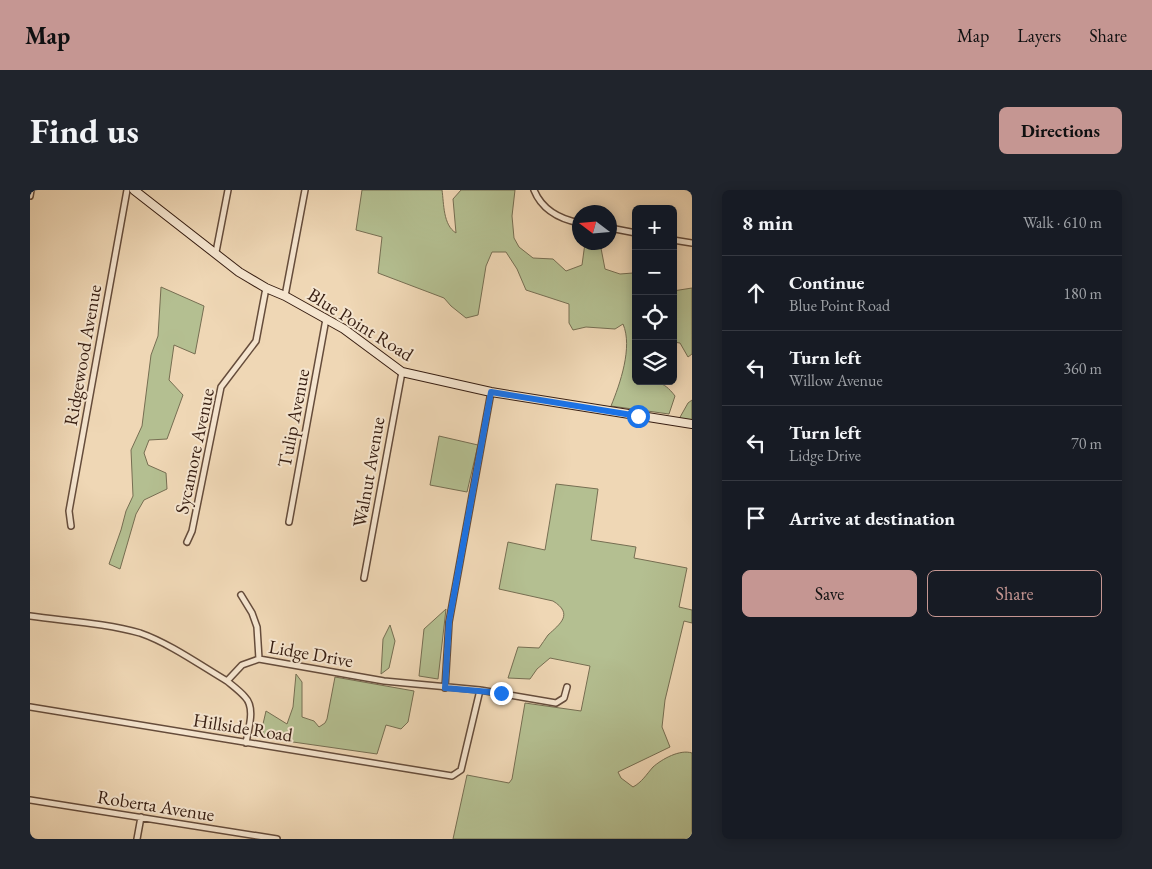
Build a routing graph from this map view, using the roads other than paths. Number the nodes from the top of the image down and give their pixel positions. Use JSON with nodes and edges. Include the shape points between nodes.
{"nodes":[{"id":1,"x":31,"y":190,"type":"edge"},
{"id":2,"x":127,"y":190,"type":"edge"},
{"id":3,"x":134,"y":190,"type":"edge"},
{"id":4,"x":228,"y":190,"type":"edge"},
{"id":5,"x":305,"y":190,"type":"edge"},
{"id":6,"x":534,"y":190,"type":"edge"},
{"id":7,"x":30,"y":196,"type":"edge"},
{"id":8,"x":572,"y":221,"type":"edge"},
{"id":9,"x":617,"y":229,"type":"edge"},
{"id":10,"x":632,"y":232,"type":"edge"},
{"id":11,"x":677,"y":241,"type":"edge"},
{"id":12,"x":692,"y":243,"type":"edge"},
{"id":13,"x":216,"y":252,"type":"junction"},
{"id":14,"x":266,"y":288,"type":"junction"},
{"id":15,"x":284,"y":296,"type":"junction"},
{"id":16,"x":326,"y":319,"type":"junction"},
{"id":17,"x":402,"y":372,"type":"junction"},
{"id":18,"x":491,"y":392,"type":"junction"},
{"id":19,"x":692,"y":424,"type":"edge"},
{"id":20,"x":289,"y":522,"type":"dead end"},
{"id":21,"x":71,"y":526,"type":"dead end"},
{"id":22,"x":187,"y":542,"type":"dead end"},
{"id":23,"x":364,"y":578,"type":"dead end"},
{"id":24,"x":241,"y":596,"type":"dead end"},
{"id":25,"x":30,"y":616,"type":"edge"},
{"id":26,"x":259,"y":659,"type":"junction"},
{"id":27,"x":227,"y":681,"type":"junction"},
{"id":28,"x":567,"y":687,"type":"dead end"},
{"id":29,"x":445,"y":688,"type":"junction"},
{"id":30,"x":480,"y":690,"type":"junction"},
{"id":31,"x":30,"y":707,"type":"edge"},
{"id":32,"x":246,"y":743,"type":"junction"},
{"id":33,"x":30,"y":800,"type":"edge"},
{"id":34,"x":141,"y":817,"type":"junction"},
{"id":35,"x":245,"y":836,"type":"edge"},
{"id":36,"x":137,"y":839,"type":"edge"},
{"id":37,"x":278,"y":839,"type":"edge"}],
"edges":[{"from":1,"to":7,"type":"street"},
{"from":2,"to":21,"type":"street","name":"Ridgewood Avenue","via":[[69,511]]},
{"from":3,"to":13,"type":"street","name":"Blue Point Road"},
{"from":4,"to":13,"type":"street"},
{"from":5,"to":15,"type":"street"},
{"from":6,"to":8,"type":"street","via":[[553,214]]},
{"from":9,"to":10,"type":"street"},
{"from":11,"to":12,"type":"street"},
{"from":13,"to":14,"type":"street","name":"Blue Point Road","via":[[239,272]]},
{"from":14,"to":15,"type":"street","name":"Blue Point Road"},
{"from":14,"to":22,"type":"street","name":"Sycamore Avenue","via":[[256,341],[221,387],[192,532]]},
{"from":15,"to":16,"type":"street","name":"Blue Point Road"},
{"from":16,"to":17,"type":"street","name":"Blue Point Road"},
{"from":16,"to":20,"type":"street","name":"Tulip Avenue"},
{"from":17,"to":18,"type":"street","name":"Blue Point Road"},
{"from":17,"to":23,"type":"street","name":"Walnut Avenue"},
{"from":18,"to":19,"type":"street","name":"Blue Point Road"},
{"from":18,"to":29,"type":"street","via":[[449,622]]},
{"from":24,"to":26,"type":"street","via":[[257,627]]},
{"from":25,"to":27,"type":"street","via":[[142,634]]},
{"from":26,"to":27,"type":"street","name":"Lidge Drive","via":[[242,665]]},
{"from":26,"to":29,"type":"street","name":"Lidge Drive"},
{"from":27,"to":32,"type":"street","via":[[249,702]]},
{"from":28,"to":30,"type":"street","name":"Lidge Drive","via":[[564,698],[556,703]]},
{"from":29,"to":30,"type":"street","name":"Lidge Drive"},
{"from":30,"to":32,"type":"street","name":"Hillside Road","via":[[461,770],[452,776]]},
{"from":31,"to":32,"type":"street","name":"Hillside Road"},
{"from":33,"to":34,"type":"street","name":"Roberta Avenue"},
{"from":34,"to":35,"type":"street","name":"Roberta Avenue"},
{"from":34,"to":36,"type":"street"},
{"from":35,"to":37,"type":"street","name":"Roberta Avenue"}]}
